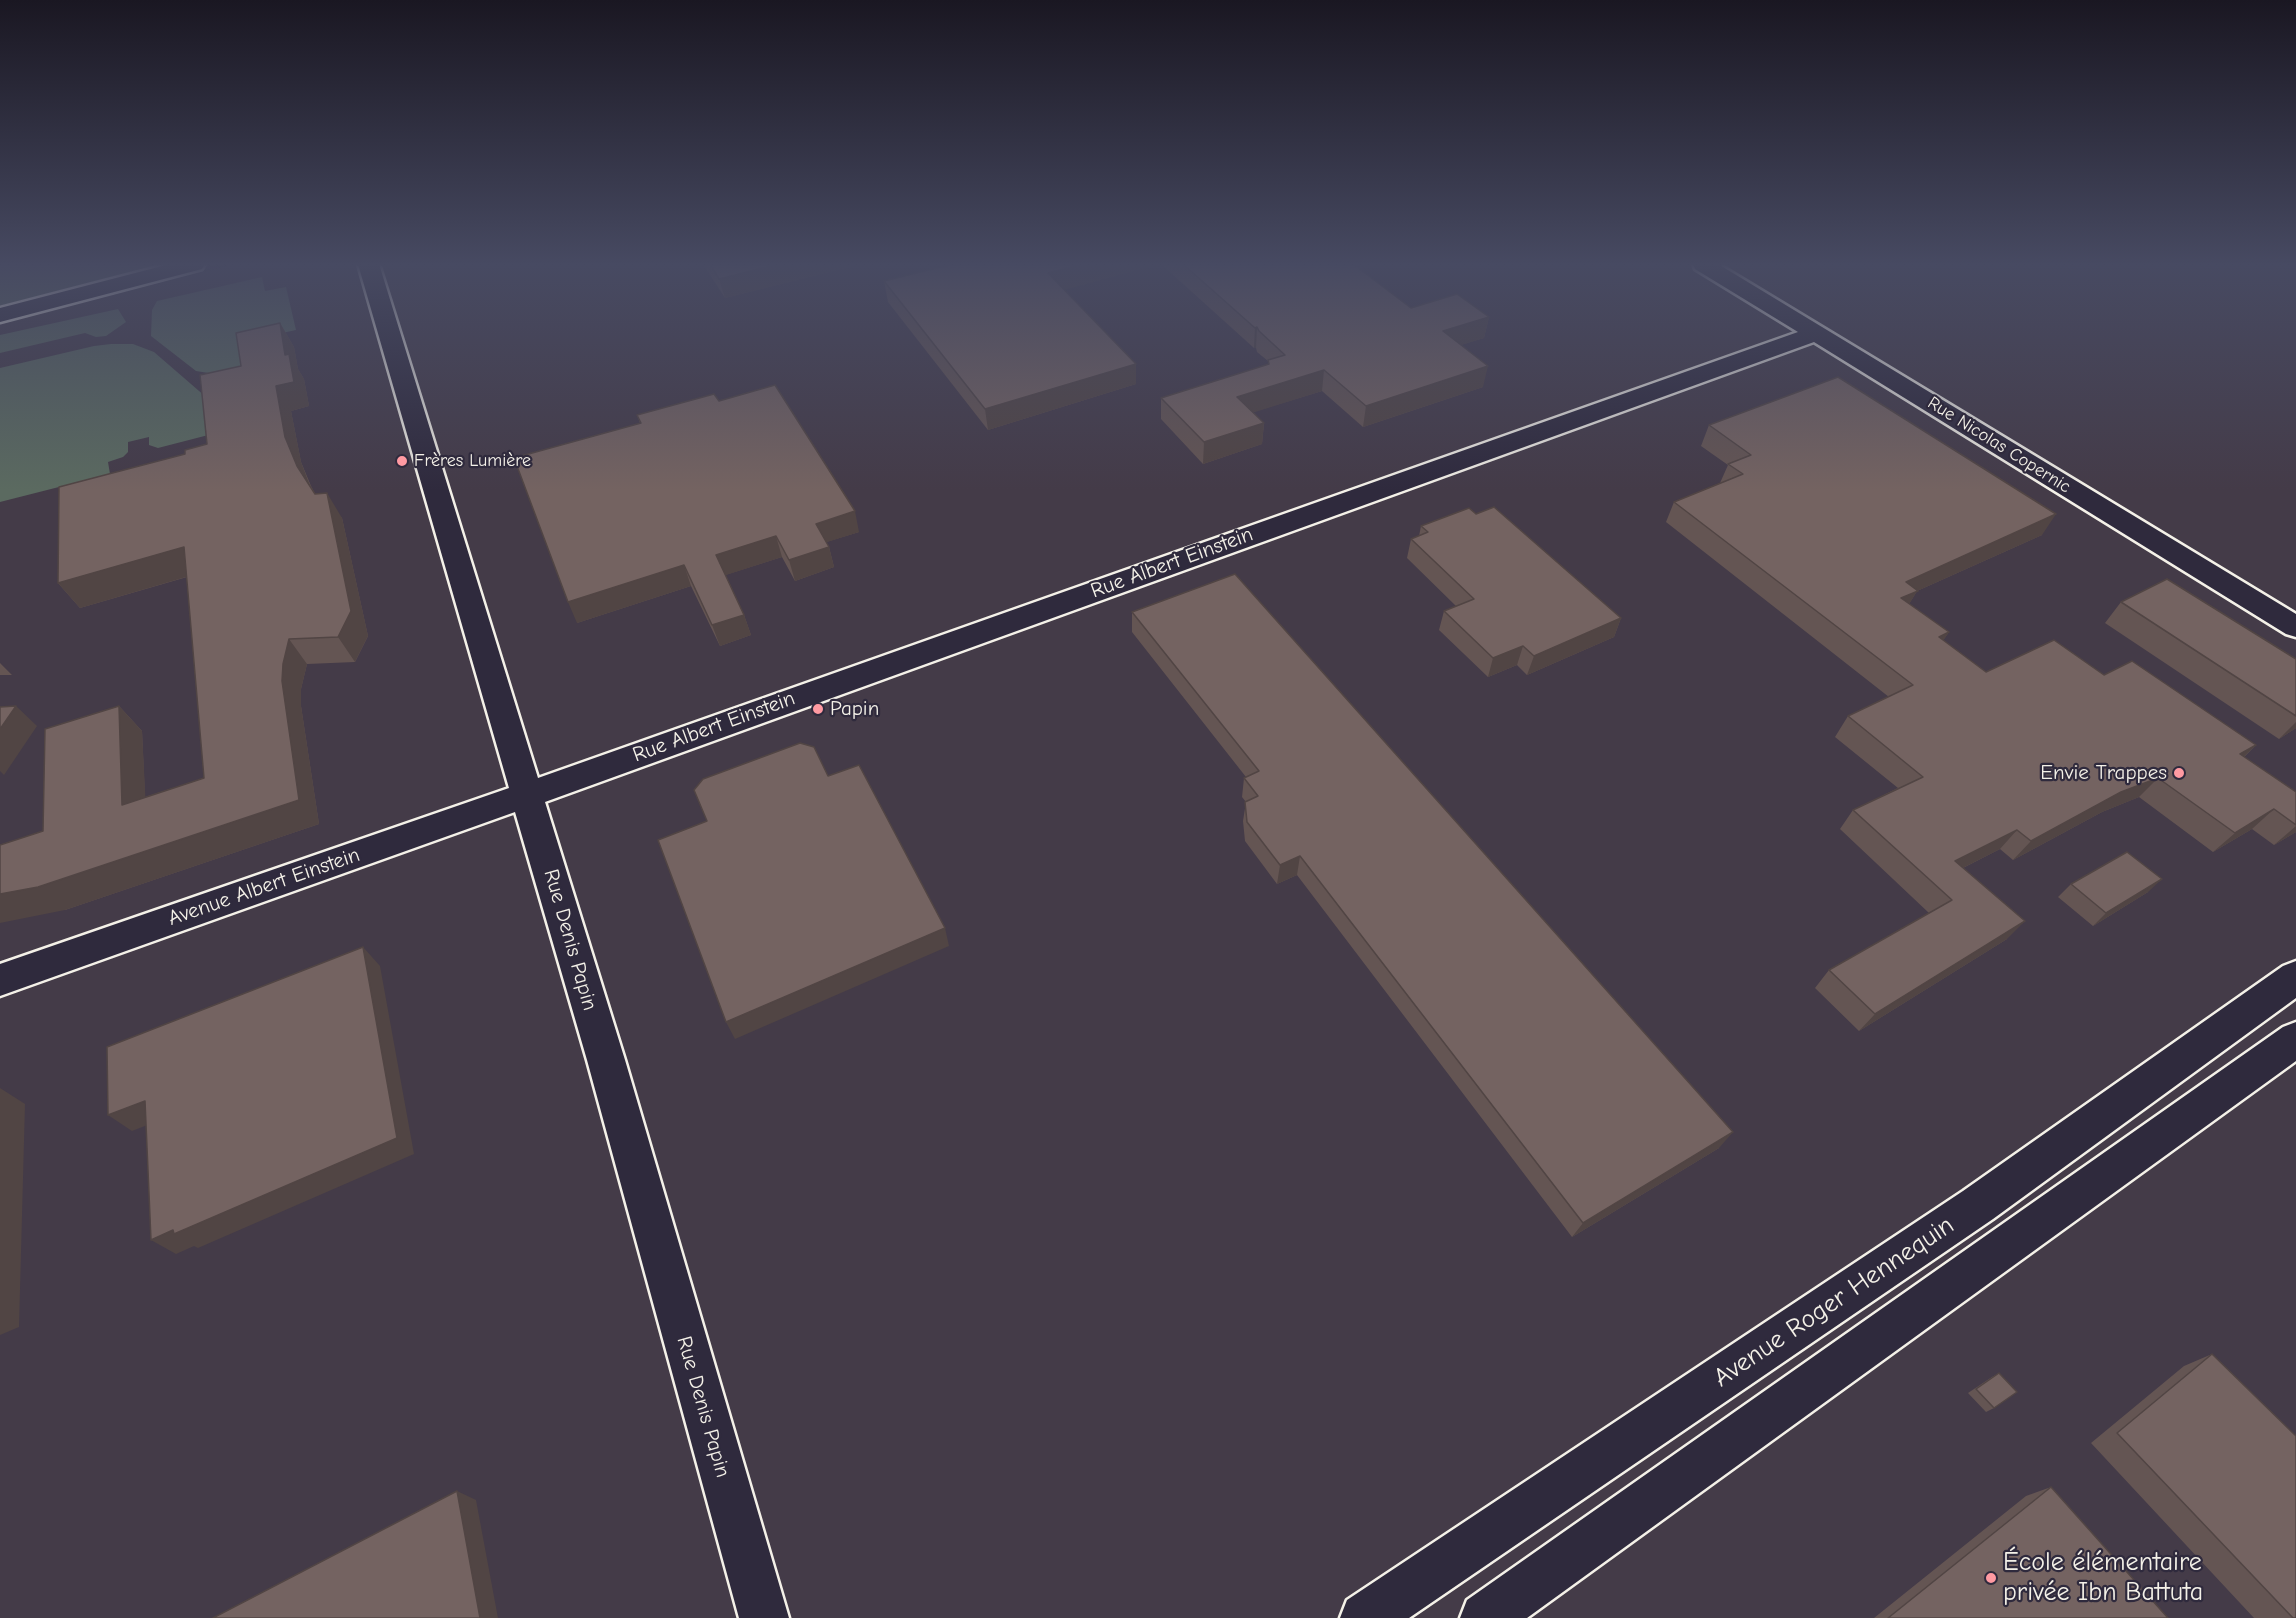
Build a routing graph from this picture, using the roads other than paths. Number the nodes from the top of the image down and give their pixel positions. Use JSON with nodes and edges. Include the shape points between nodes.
{"nodes":[{"id":1,"x":391,"y":340,"type":"edge"},
{"id":2,"x":1799,"y":340,"type":"edge"},
{"id":3,"x":1828,"y":340,"type":"edge"},
{"id":4,"x":2296,"y":627,"type":"edge"},
{"id":5,"x":527,"y":795,"type":"junction"},
{"id":6,"x":2296,"y":977,"type":"edge"},
{"id":7,"x":0,"y":980,"type":"edge"},
{"id":8,"x":2296,"y":1039,"type":"edge"},
{"id":9,"x":764,"y":1618,"type":"edge"},
{"id":10,"x":1365,"y":1618,"type":"edge"},
{"id":11,"x":1485,"y":1618,"type":"edge"}],
"edges":[{"from":1,"to":5,"type":"street","name":"Rue Denis Papin"},
{"from":2,"to":5,"type":"street","name":"Rue Albert Einstein"},
{"from":3,"to":4,"type":"street","name":"Rue Nicolas Copernic"},
{"from":5,"to":7,"type":"street","name":"Avenue Albert Einstein"},
{"from":5,"to":9,"type":"street","name":"Rue Denis Papin"},
{"from":6,"to":10,"type":"street","name":"Avenue Roger Hennequin","via":[[1978,1205]]},
{"from":8,"to":11,"type":"street"}]}
